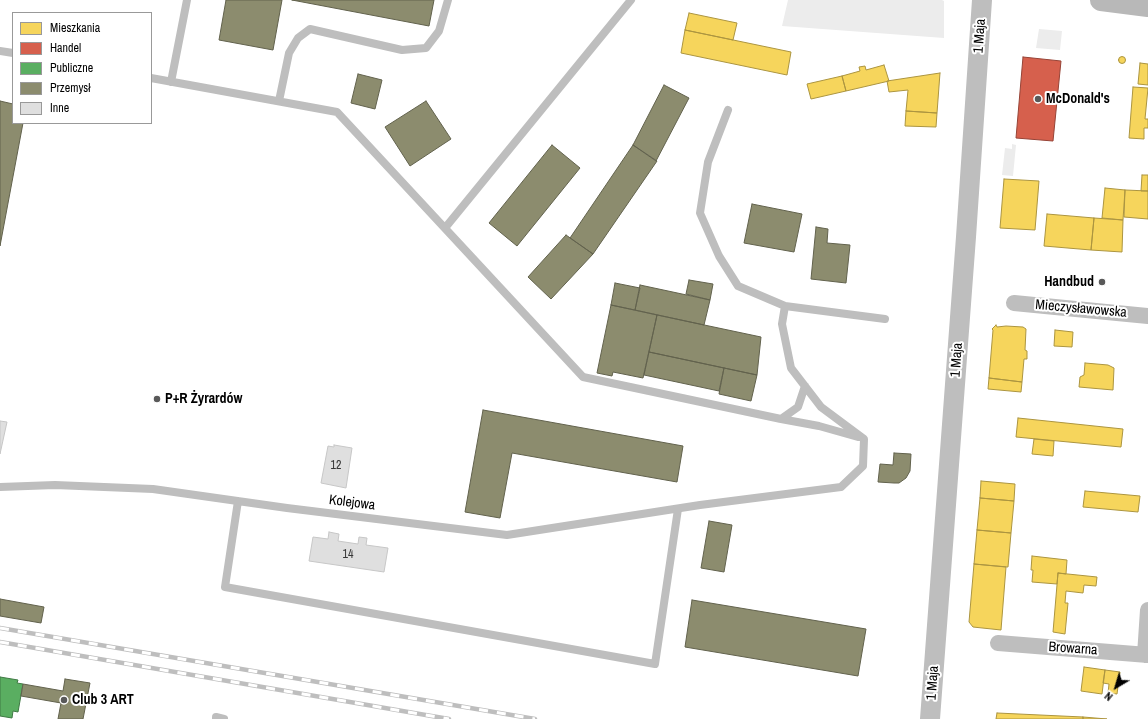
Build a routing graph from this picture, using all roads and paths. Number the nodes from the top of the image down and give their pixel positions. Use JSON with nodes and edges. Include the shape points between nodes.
{"nodes":[{"id":1,"x":187,"y":0,"type":"edge"},
{"id":2,"x":448,"y":0,"type":"edge"},
{"id":3,"x":631,"y":0,"type":"edge"},
{"id":4,"x":982,"y":0,"type":"edge"},
{"id":5,"x":1101,"y":0,"type":"edge"},
{"id":6,"x":1148,"y":6,"type":"edge"},
{"id":7,"x":0,"y":51,"type":"edge"},
{"id":8,"x":12,"y":53,"type":"edge"},
{"id":9,"x":152,"y":78,"type":"edge"},
{"id":10,"x":171,"y":82,"type":"junction"},
{"id":11,"x":279,"y":101,"type":"junction"},
{"id":12,"x":728,"y":110,"type":"dead end"},
{"id":13,"x":445,"y":228,"type":"junction"},
{"id":14,"x":1014,"y":303,"type":"dead end"},
{"id":15,"x":785,"y":306,"type":"junction"},
{"id":16,"x":1148,"y":316,"type":"edge"},
{"id":17,"x":885,"y":319,"type":"dead end"},
{"id":18,"x":805,"y":386,"type":"junction"},
{"id":19,"x":781,"y":419,"type":"junction"},
{"id":20,"x":864,"y":439,"type":"junction"},
{"id":21,"x":0,"y":487,"type":"edge"},
{"id":22,"x":238,"y":501,"type":"junction"},
{"id":23,"x":678,"y":509,"type":"junction"},
{"id":24,"x":1148,"y":610,"type":"edge"},
{"id":25,"x":998,"y":643,"type":"dead end"},
{"id":26,"x":1147,"y":655,"type":"edge"},
{"id":27,"x":216,"y":719,"type":"edge"},
{"id":28,"x":224,"y":719,"type":"edge"},
{"id":29,"x":930,"y":719,"type":"edge"}],
"edges":[{"from":1,"to":10,"type":"lane"},
{"from":2,"to":11,"type":"lane","via":[[439,31],[426,48],[402,50],[310,29],[298,38],[289,53]]},
{"from":3,"to":13,"type":"lane"},
{"from":4,"to":29,"type":"street","name":"1 Maja"},
{"from":5,"to":6,"type":"main road"},
{"from":7,"to":8,"type":"lane"},
{"from":9,"to":10,"type":"lane"},
{"from":10,"to":11,"type":"lane"},
{"from":11,"to":13,"type":"lane","via":[[336,112]]},
{"from":12,"to":15,"type":"lane","via":[[708,162],[700,213],[719,256],[738,286]]},
{"from":13,"to":19,"type":"lane","via":[[583,377]]},
{"from":14,"to":16,"type":"street","name":"Mieczysławowska"},
{"from":15,"to":17,"type":"lane"},
{"from":15,"to":18,"type":"lane","via":[[782,324],[791,368]]},
{"from":18,"to":19,"type":"lane","via":[[798,407]]},
{"from":18,"to":20,"type":"lane","via":[[821,407]]},
{"from":19,"to":20,"type":"lane","via":[[819,426]]},
{"from":20,"to":23,"type":"lane","name":"Kolejowa","via":[[863,466],[842,488]]},
{"from":21,"to":22,"type":"lane","name":"Kolejowa","via":[[55,485],[153,489]]},
{"from":22,"to":23,"type":"lane","name":"Kolejowa","via":[[507,535]]},
{"from":22,"to":23,"type":"lane","via":[[225,587],[655,664]]},
{"from":24,"to":26,"type":"street"},
{"from":25,"to":26,"type":"street","name":"Browarna"},
{"from":27,"to":28,"type":"lane"}]}
